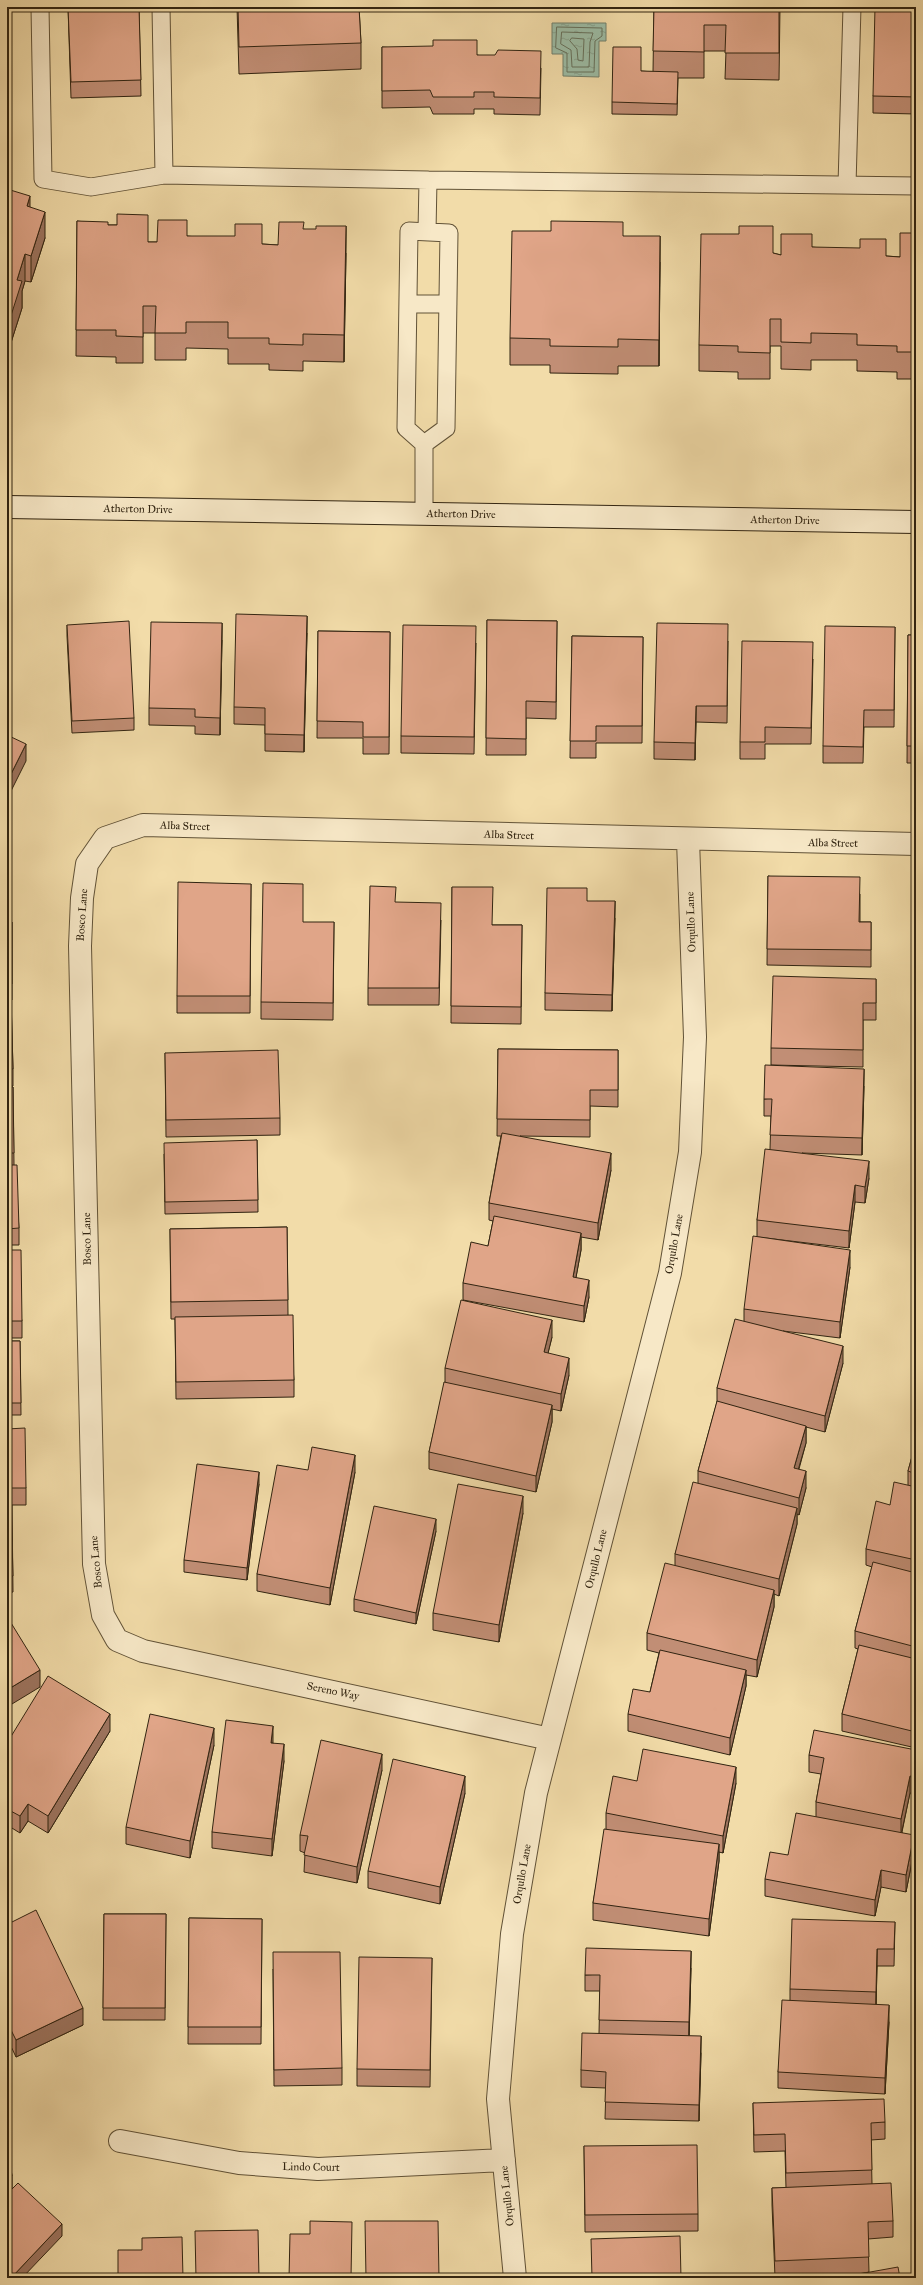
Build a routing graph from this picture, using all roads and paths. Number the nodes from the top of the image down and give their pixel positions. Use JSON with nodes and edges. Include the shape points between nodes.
{"nodes":[{"id":1,"x":40,"y":7,"type":"edge"},
{"id":2,"x":161,"y":7,"type":"edge"},
{"id":3,"x":852,"y":7,"type":"edge"},
{"id":4,"x":164,"y":175,"type":"junction"},
{"id":5,"x":428,"y":180,"type":"junction"},
{"id":6,"x":847,"y":185,"type":"junction"},
{"id":7,"x":916,"y":186,"type":"edge"},
{"id":8,"x":427,"y":232,"type":"junction"},
{"id":9,"x":408,"y":304,"type":"junction"},
{"id":10,"x":448,"y":304,"type":"junction"},
{"id":11,"x":424,"y":444,"type":"junction"},
{"id":12,"x":7,"y":507,"type":"edge"},
{"id":13,"x":424,"y":514,"type":"junction"},
{"id":14,"x":916,"y":522,"type":"edge"},
{"id":15,"x":105,"y":838,"type":"joint"},
{"id":16,"x":688,"y":840,"type":"junction"},
{"id":17,"x":916,"y":844,"type":"edge"},
{"id":18,"x":117,"y":1640,"type":"joint"},
{"id":19,"x":550,"y":1739,"type":"junction"},
{"id":20,"x":120,"y":2141,"type":"dead end"},
{"id":21,"x":504,"y":2160,"type":"junction"},
{"id":22,"x":515,"y":2278,"type":"edge"}],
"edges":[{"from":1,"to":4,"type":"lane","via":[[43,179],[91,187]]},
{"from":2,"to":4,"type":"lane"},
{"from":3,"to":6,"type":"lane"},
{"from":4,"to":5,"type":"lane"},
{"from":5,"to":6,"type":"lane"},
{"from":5,"to":8,"type":"lane"},
{"from":6,"to":7,"type":"lane"},
{"from":8,"to":9,"type":"lane","via":[[409,232]]},
{"from":8,"to":10,"type":"lane","via":[[449,233]]},
{"from":9,"to":10,"type":"lane"},
{"from":9,"to":11,"type":"lane","via":[[406,428]]},
{"from":10,"to":11,"type":"lane","via":[[446,428]]},
{"from":11,"to":13,"type":"lane"},
{"from":12,"to":13,"type":"street","name":"Atherton Drive"},
{"from":13,"to":14,"type":"street","name":"Atherton Drive"},
{"from":15,"to":16,"type":"street","name":"Alba Street","via":[[144,825]]},
{"from":15,"to":18,"type":"street","name":"Bosco Lane","via":[[88,864],[82,898],[80,954],[94,1564],[103,1615]]},
{"from":16,"to":17,"type":"street","name":"Alba Street"},
{"from":16,"to":19,"type":"street","name":"Orqullo Lane","via":[[695,1037],[690,1152],[670,1273]]},
{"from":18,"to":19,"type":"street","name":"Sereno Way","via":[[144,1651],[193,1664],[246,1672]]},
{"from":19,"to":21,"type":"street","name":"Orqullo Lane","via":[[536,1792],[512,1934],[498,2099]]},
{"from":20,"to":21,"type":"street","name":"Lindo Court","via":[[239,2163],[318,2169]]},
{"from":21,"to":22,"type":"street","name":"Orqullo Lane"}]}
